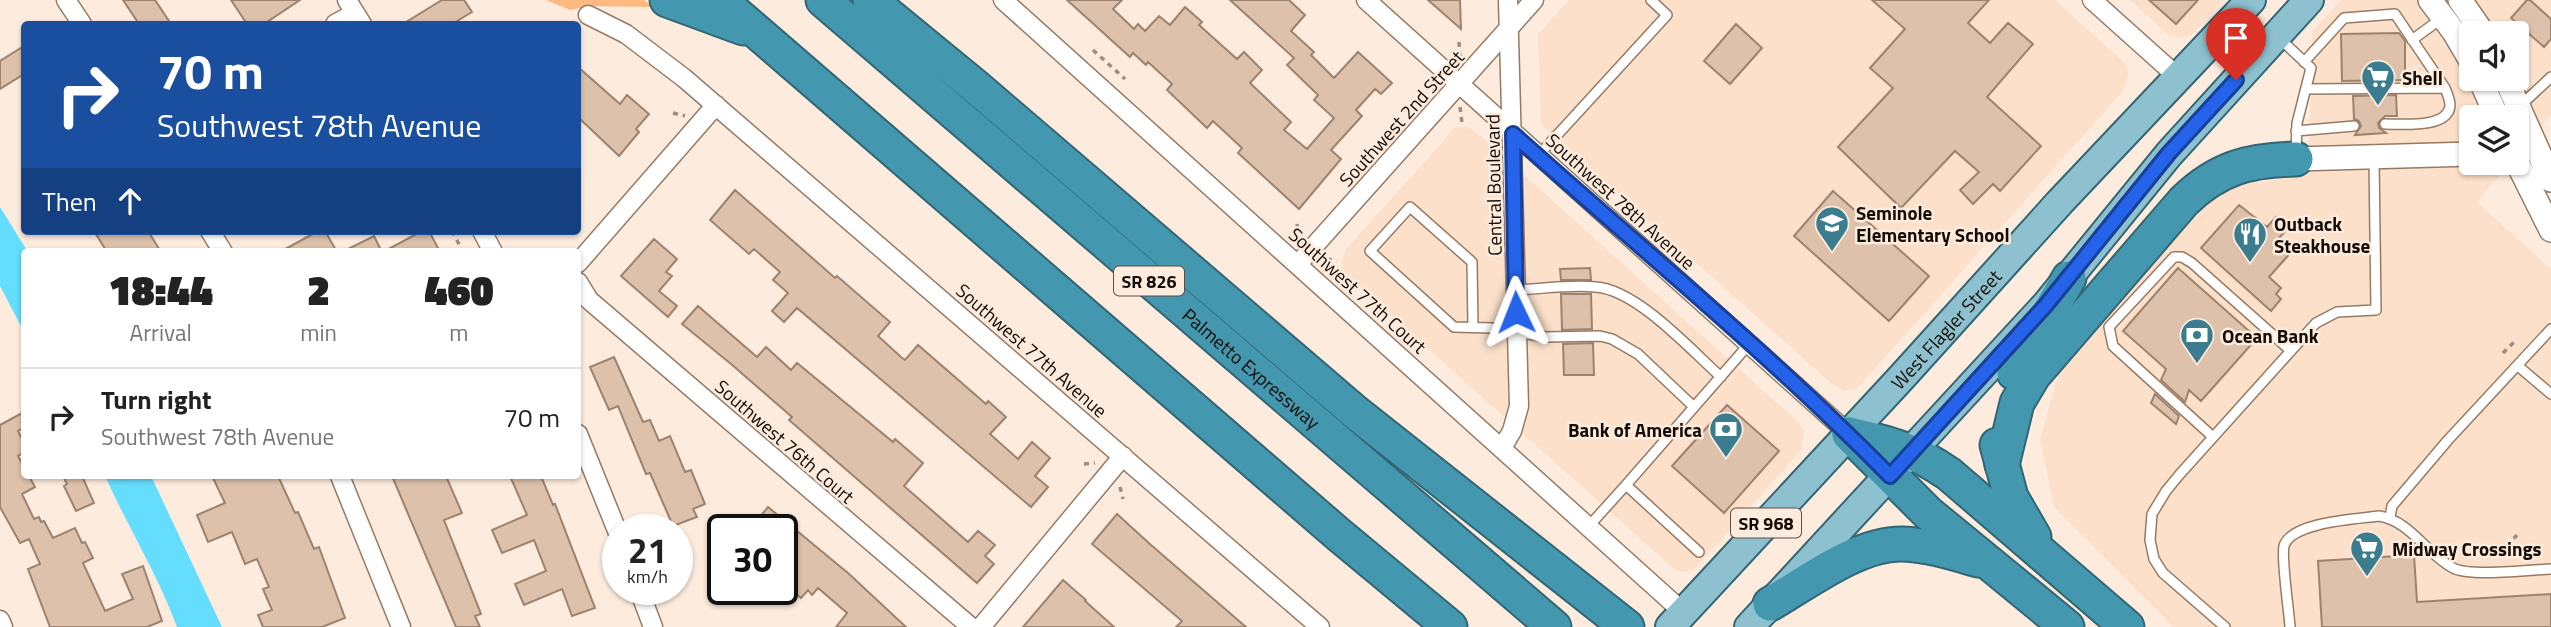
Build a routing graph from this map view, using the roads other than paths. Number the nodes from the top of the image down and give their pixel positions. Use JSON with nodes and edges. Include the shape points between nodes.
{"nodes":[{"id":1,"x":66,"y":0,"type":"edge"},
{"id":2,"x":667,"y":0,"type":"edge"},
{"id":3,"x":720,"y":0,"type":"edge"},
{"id":4,"x":823,"y":0,"type":"edge"},
{"id":5,"x":870,"y":0,"type":"edge"},
{"id":6,"x":888,"y":0,"type":"edge"},
{"id":7,"x":1003,"y":0,"type":"edge"},
{"id":8,"x":1366,"y":0,"type":"edge"},
{"id":9,"x":1508,"y":0,"type":"edge"},
{"id":10,"x":1534,"y":0,"type":"edge"},
{"id":11,"x":1651,"y":0,"type":"edge"},
{"id":12,"x":2092,"y":0,"type":"edge"},
{"id":13,"x":2250,"y":0,"type":"edge"},
{"id":14,"x":2309,"y":0,"type":"edge"},
{"id":15,"x":2460,"y":0,"type":"edge"},
{"id":16,"x":2437,"y":8,"type":"edge"},
{"id":17,"x":588,"y":15,"type":"dead end"},
{"id":18,"x":80,"y":21,"type":"edge"},
{"id":19,"x":2475,"y":21,"type":"edge"},
{"id":20,"x":1509,"y":28,"type":"junction"},
{"id":21,"x":757,"y":33,"type":"junction"},
{"id":22,"x":2277,"y":36,"type":"junction"},
{"id":23,"x":2412,"y":40,"type":"junction"},
{"id":24,"x":2459,"y":42,"type":"edge"},
{"id":25,"x":2304,"y":62,"type":"junction"},
{"id":26,"x":2551,"y":77,"type":"edge"},
{"id":27,"x":2179,"y":78,"type":"junction"},
{"id":28,"x":1460,"y":84,"type":"junction"},
{"id":29,"x":976,"y":87,"type":"junction"},
{"id":30,"x":2445,"y":88,"type":"junction"},
{"id":31,"x":2306,"y":89,"type":"junction"},
{"id":32,"x":716,"y":104,"type":"junction"},
{"id":33,"x":2521,"y":105,"type":"edge"},
{"id":34,"x":2385,"y":124,"type":"dead end"},
{"id":35,"x":2354,"y":126,"type":"dead end"},
{"id":36,"x":1513,"y":134,"type":"junction"},
{"id":37,"x":2529,"y":141,"type":"edge"},
{"id":38,"x":2296,"y":145,"type":"junction"},
{"id":39,"x":2459,"y":154,"type":"edge"},
{"id":40,"x":1538,"y":156,"type":"junction"},
{"id":41,"x":2374,"y":157,"type":"junction"},
{"id":42,"x":2524,"y":175,"type":"edge"},
{"id":43,"x":2551,"y":180,"type":"edge"},
{"id":44,"x":2551,"y":230,"type":"edge"},
{"id":45,"x":581,"y":260,"type":"edge"},
{"id":46,"x":1298,"y":264,"type":"junction"},
{"id":47,"x":2069,"y":278,"type":"junction"},
{"id":48,"x":581,"y":289,"type":"edge"},
{"id":49,"x":1516,"y":290,"type":"junction"},
{"id":50,"x":1473,"y":327,"type":"junction"},
{"id":51,"x":2551,"y":330,"type":"edge"},
{"id":52,"x":1517,"y":334,"type":"junction"},
{"id":53,"x":1750,"y":343,"type":"junction"},
{"id":54,"x":2291,"y":351,"type":"junction"},
{"id":55,"x":2518,"y":366,"type":"junction"},
{"id":56,"x":1721,"y":377,"type":"junction"},
{"id":57,"x":2551,"y":394,"type":"edge"},
{"id":58,"x":1694,"y":407,"type":"junction"},
{"id":59,"x":1849,"y":434,"type":"junction"},
{"id":60,"x":2213,"y":437,"type":"junction"},
{"id":61,"x":581,"y":441,"type":"edge"},
{"id":62,"x":1502,"y":448,"type":"junction"},
{"id":63,"x":1913,"y":451,"type":"junction"},
{"id":64,"x":1123,"y":456,"type":"junction"},
{"id":65,"x":2002,"y":465,"type":"junction"},
{"id":66,"x":1890,"y":476,"type":"junction"},
{"id":67,"x":341,"y":479,"type":"edge"},
{"id":68,"x":1626,"y":485,"type":"junction"},
{"id":69,"x":610,"y":514,"type":"edge"},
{"id":70,"x":2390,"y":517,"type":"junction"},
{"id":71,"x":1589,"y":526,"type":"junction"},
{"id":72,"x":1699,"y":551,"type":"dead end"},
{"id":73,"x":2045,"y":558,"type":"junction"},
{"id":74,"x":1987,"y":562,"type":"junction"},
{"id":75,"x":2551,"y":569,"type":"edge"},
{"id":76,"x":645,"y":605,"type":"edge"},
{"id":77,"x":1759,"y":616,"type":"edge"},
{"id":78,"x":1677,"y":620,"type":"edge"},
{"id":79,"x":0,"y":621,"type":"edge"},
{"id":80,"x":1625,"y":625,"type":"edge"},
{"id":81,"x":3,"y":627,"type":"edge"},
{"id":82,"x":401,"y":627,"type":"edge"},
{"id":83,"x":653,"y":627,"type":"edge"},
{"id":84,"x":971,"y":627,"type":"edge"},
{"id":85,"x":981,"y":627,"type":"edge"},
{"id":86,"x":1320,"y":627,"type":"edge"},
{"id":87,"x":1450,"y":627,"type":"edge"},
{"id":88,"x":1554,"y":627,"type":"edge"},
{"id":89,"x":2067,"y":627,"type":"edge"},
{"id":90,"x":2127,"y":627,"type":"edge"},
{"id":91,"x":2225,"y":627,"type":"edge"},
{"id":92,"x":2290,"y":627,"type":"edge"}],
"edges":[{"from":1,"to":18,"type":"street"},
{"from":2,"to":21,"type":"highway"},
{"from":3,"to":21,"type":"highway"},
{"from":4,"to":88,"type":"highway","name":"Palmetto Expressway","number":"SR 826"},
{"from":5,"to":29,"type":"highway"},
{"from":6,"to":29,"type":"highway"},
{"from":7,"to":46,"type":"street","name":"Southwest 77th Court"},
{"from":8,"to":28,"type":"street","name":"Southwest 78th Avenue"},
{"from":9,"to":20,"type":"street","name":"Central Boulevard"},
{"from":10,"to":20,"type":"street","name":"Southwest 2nd Street"},
{"from":11,"to":40,"type":"lane","via":[[1667,15]]},
{"from":12,"to":27,"type":"street"},
{"from":13,"to":27,"type":"main road","name":"West Flagler Street","number":"SR 968"},
{"from":14,"to":22,"type":"main road","number":"SR 968"},
{"from":15,"to":19,"type":"street"},
{"from":16,"to":23,"type":"lane"},
{"from":16,"to":24,"type":"street"},
{"from":17,"to":32,"type":"street","name":"Southwest 77th Avenue","via":[[626,34]]},
{"from":20,"to":28,"type":"street","name":"Southwest 2nd Street"},
{"from":20,"to":36,"type":"street","name":"Central Boulevard"},
{"from":21,"to":87,"type":"highway"},
{"from":22,"to":25,"type":"lane"},
{"from":22,"to":47,"type":"main road","number":"SR 968","via":[[2169,153]]},
{"from":23,"to":25,"type":"lane","via":[[2395,13],[2344,18]]},
{"from":23,"to":30,"type":"lane"},
{"from":25,"to":31,"type":"lane","via":[[2311,68]]},
{"from":26,"to":33,"type":"lane"},
{"from":27,"to":59,"type":"main road","name":"West Flagler Street","number":"SR 968"},
{"from":28,"to":36,"type":"street","name":"Southwest 78th Avenue"},
{"from":28,"to":46,"type":"street","name":"Southwest 2nd Street"},
{"from":29,"to":80,"type":"highway","via":[[1355,412]]},
{"from":30,"to":31,"type":"lane"},
{"from":30,"to":34,"type":"lane","via":[[2450,105],[2446,115],[2434,123]]},
{"from":31,"to":38,"type":"lane"},
{"from":32,"to":45,"type":"street"},
{"from":32,"to":64,"type":"street","name":"Southwest 77th Avenue"},
{"from":35,"to":38,"type":"lane"},
{"from":36,"to":40,"type":"street","name":"Southwest 78th Avenue"},
{"from":36,"to":49,"type":"street","name":"Central Boulevard"},
{"from":37,"to":43,"type":"street"},
{"from":38,"to":41,"type":"street"},
{"from":38,"to":65,"type":"highway","via":[[2234,167],[2204,183],[2184,201],[2033,376],[2017,403]]},
{"from":39,"to":41,"type":"street"},
{"from":40,"to":53,"type":"street","name":"Southwest 78th Avenue"},
{"from":41,"to":54,"type":"lane","via":[[2376,310],[2327,316]]},
{"from":42,"to":44,"type":"street"},
{"from":46,"to":62,"type":"street","name":"Southwest 77th Court"},
{"from":47,"to":63,"type":"main road","number":"SR 968"},
{"from":47,"to":65,"type":"highway","via":[[2001,404],[1996,439]]},
{"from":48,"to":84,"type":"street","name":"Southwest 76th Court"},
{"from":49,"to":52,"type":"street","name":"Central Boulevard"},
{"from":49,"to":56,"type":"lane","via":[[1596,286],[1614,290],[1643,307]]},
{"from":50,"to":50,"type":"lane","via":[[1454,327],[1370,251],[1410,207],[1472,262]]},
{"from":50,"to":52,"type":"lane"},
{"from":51,"to":55,"type":"lane"},
{"from":52,"to":58,"type":"lane","via":[[1612,339],[1638,354]]},
{"from":52,"to":62,"type":"street","name":"Central Boulevard","via":[[1519,406],[1513,431]]},
{"from":53,"to":56,"type":"lane"},
{"from":53,"to":59,"type":"street","name":"Southwest 78th Avenue"},
{"from":54,"to":60,"type":"lane"},
{"from":54,"to":60,"type":"lane","via":[[2182,257],[2174,257],[2109,327],[2113,346]]},
{"from":55,"to":57,"type":"lane"},
{"from":55,"to":70,"type":"lane","via":[[2392,506]]},
{"from":56,"to":58,"type":"lane"},
{"from":58,"to":68,"type":"lane"},
{"from":59,"to":63,"type":"highway"},
{"from":59,"to":66,"type":"highway"},
{"from":59,"to":78,"type":"main road","name":"West Flagler Street","number":"SR 968"},
{"from":60,"to":91,"type":"lane","via":[[2155,506],[2150,540],[2158,568]]},
{"from":61,"to":69,"type":"street"},
{"from":62,"to":71,"type":"street","name":"Southwest 77th Court"},
{"from":63,"to":66,"type":"main road","number":"SR 968"},
{"from":63,"to":73,"type":"highway","via":[[1949,474]]},
{"from":64,"to":85,"type":"street"},
{"from":64,"to":86,"type":"street","name":"Southwest 77th Avenue"},
{"from":65,"to":73,"type":"highway","via":[[2011,497]]},
{"from":66,"to":74,"type":"highway"},
{"from":66,"to":77,"type":"main road","number":"SR 968"},
{"from":67,"to":82,"type":"street"},
{"from":68,"to":71,"type":"lane"},
{"from":68,"to":72,"type":"lane"},
{"from":70,"to":75,"type":"lane","via":[[2462,572]]},
{"from":70,"to":92,"type":"lane","via":[[2305,527],[2290,536],[2283,549]]},
{"from":71,"to":78,"type":"street","name":"Southwest 77th Court"},
{"from":73,"to":90,"type":"highway"},
{"from":74,"to":77,"type":"highway","via":[[1916,545],[1865,550]]},
{"from":74,"to":89,"type":"highway"},
{"from":76,"to":83,"type":"street"},
{"from":79,"to":81,"type":"street"}]}
